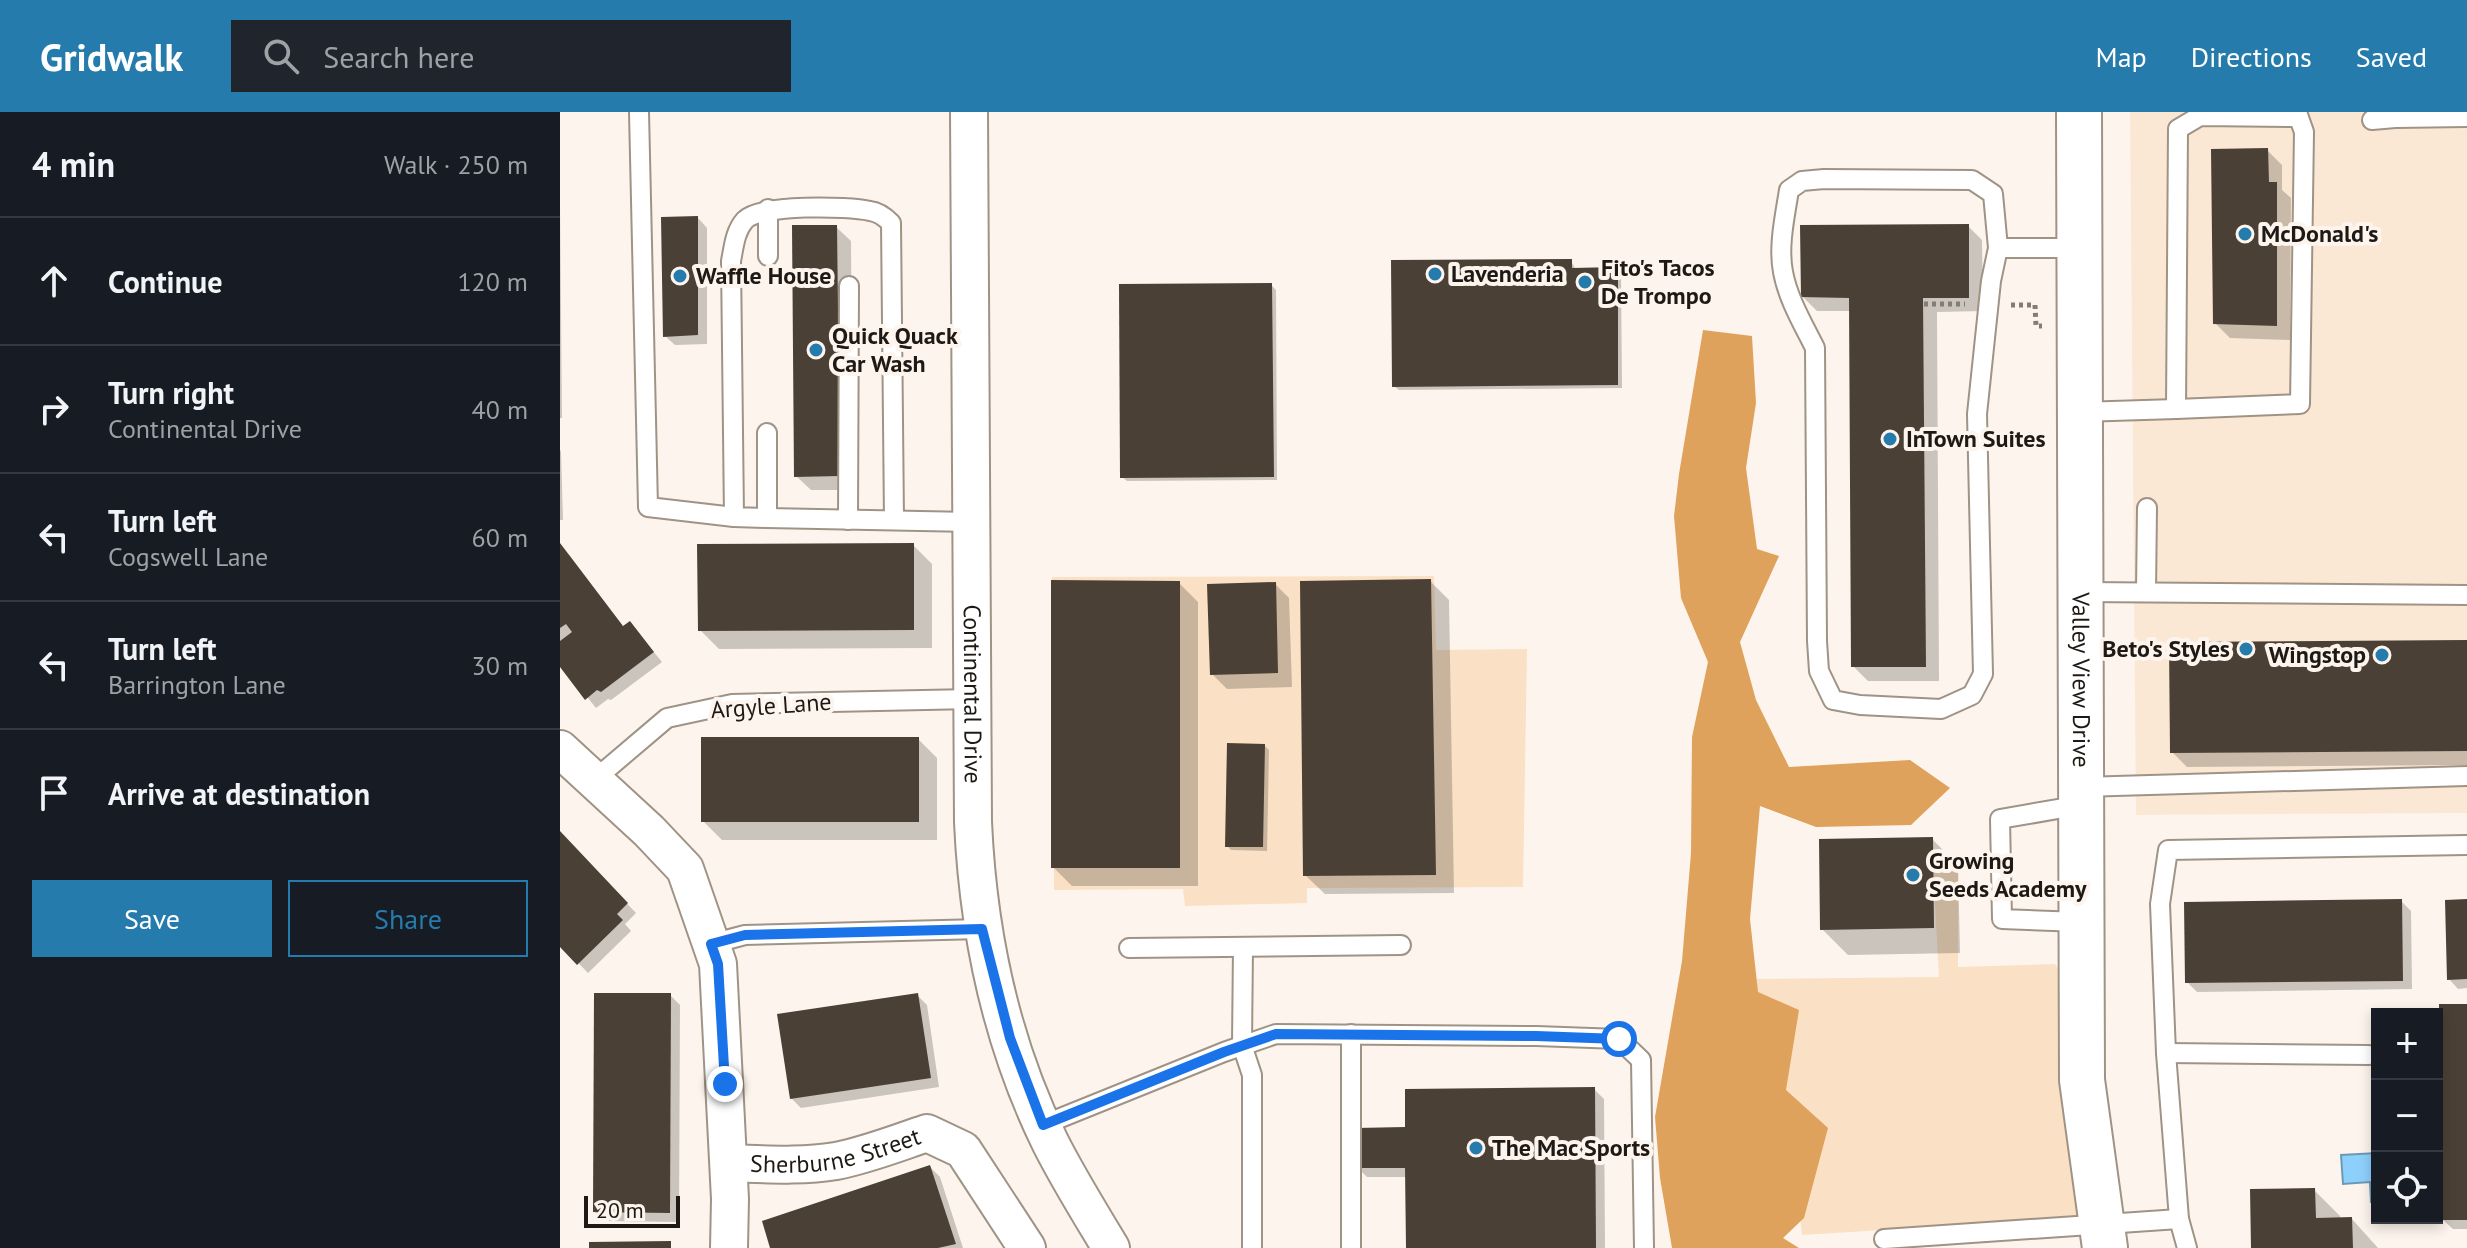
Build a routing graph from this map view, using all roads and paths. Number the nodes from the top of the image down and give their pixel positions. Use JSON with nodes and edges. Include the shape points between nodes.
{"nodes":[{"id":1,"x":639,"y":112,"type":"edge"},
{"id":2,"x":969,"y":112,"type":"edge"},
{"id":3,"x":2079,"y":112,"type":"edge"},
{"id":4,"x":2297,"y":114,"type":"edge"},
{"id":5,"x":2394,"y":115,"type":"edge"},
{"id":6,"x":2467,"y":117,"type":"edge"},
{"id":7,"x":2372,"y":120,"type":"dead end"},
{"id":8,"x":768,"y":209,"type":"junction"},
{"id":9,"x":1998,"y":248,"type":"junction"},
{"id":10,"x":2079,"y":248,"type":"junction"},
{"id":11,"x":768,"y":256,"type":"dead end"},
{"id":12,"x":849,"y":286,"type":"dead end"},
{"id":13,"x":2176,"y":409,"type":"junction"},
{"id":14,"x":2080,"y":412,"type":"junction"},
{"id":15,"x":767,"y":433,"type":"dead end"},
{"id":16,"x":2147,"y":508,"type":"dead end"},
{"id":17,"x":734,"y":517,"type":"junction"},
{"id":18,"x":767,"y":518,"type":"junction"},
{"id":19,"x":848,"y":520,"type":"junction"},
{"id":20,"x":894,"y":520,"type":"junction"},
{"id":21,"x":971,"y":522,"type":"junction"},
{"id":22,"x":2080,"y":592,"type":"junction"},
{"id":23,"x":2146,"y":592,"type":"junction"},
{"id":24,"x":2467,"y":595,"type":"edge"},
{"id":25,"x":972,"y":699,"type":"junction"},
{"id":26,"x":560,"y":749,"type":"edge"},
{"id":27,"x":2467,"y":776,"type":"edge"},
{"id":28,"x":594,"y":780,"type":"junction"},
{"id":29,"x":2081,"y":796,"type":"junction"},
{"id":30,"x":2467,"y":845,"type":"edge"},
{"id":31,"x":2081,"y":922,"type":"junction"},
{"id":32,"x":982,"y":929,"type":"junction"},
{"id":33,"x":711,"y":944,"type":"junction"},
{"id":34,"x":1401,"y":945,"type":"dead end"},
{"id":35,"x":1243,"y":947,"type":"junction"},
{"id":36,"x":1129,"y":948,"type":"dead end"},
{"id":37,"x":1351,"y":1034,"type":"junction"},
{"id":38,"x":1242,"y":1045,"type":"junction"},
{"id":39,"x":2166,"y":1053,"type":"junction"},
{"id":40,"x":2369,"y":1055,"type":"dead end"},
{"id":41,"x":1043,"y":1125,"type":"junction"},
{"id":42,"x":729,"y":1163,"type":"junction"},
{"id":43,"x":2179,"y":1219,"type":"junction"},
{"id":44,"x":2103,"y":1236,"type":"edge"},
{"id":45,"x":1884,"y":1239,"type":"dead end"},
{"id":46,"x":729,"y":1248,"type":"edge"},
{"id":47,"x":1027,"y":1248,"type":"edge"},
{"id":48,"x":1111,"y":1248,"type":"edge"},
{"id":49,"x":1252,"y":1248,"type":"edge"},
{"id":50,"x":1351,"y":1248,"type":"edge"},
{"id":51,"x":1644,"y":1248,"type":"edge"},
{"id":52,"x":2187,"y":1248,"type":"edge"}],
"edges":[{"from":1,"to":17,"type":"lane","via":[[648,507]]},
{"from":2,"to":21,"type":"street","name":"Continental Drive"},
{"from":3,"to":10,"type":"street","name":"Valley View Drive"},
{"from":4,"to":13,"type":"lane","via":[[2200,116],[2178,129]]},
{"from":4,"to":13,"type":"lane","via":[[2304,132],[2300,404]]},
{"from":5,"to":6,"type":"lane"},
{"from":5,"to":7,"type":"lane"},
{"from":8,"to":11,"type":"lane"},
{"from":8,"to":17,"type":"lane","via":[[747,218],[735,236],[731,261]]},
{"from":8,"to":20,"type":"lane","via":[[871,211],[891,223]]},
{"from":9,"to":9,"type":"lane","via":[[1977,414],[1983,674],[1972,695],[1941,709],[1833,700],[1819,671],[1817,641],[1815,348],[1783,271],[1789,190],[1802,181],[1824,179],[1972,180],[1993,194]]},
{"from":9,"to":10,"type":"lane"},
{"from":10,"to":14,"type":"street","name":"Valley View Drive"},
{"from":12,"to":19,"type":"lane"},
{"from":13,"to":14,"type":"lane"},
{"from":14,"to":22,"type":"street","name":"Valley View Drive"},
{"from":15,"to":18,"type":"lane"},
{"from":16,"to":23,"type":"lane"},
{"from":17,"to":18,"type":"lane"},
{"from":18,"to":19,"type":"lane"},
{"from":19,"to":20,"type":"lane"},
{"from":20,"to":21,"type":"lane"},
{"from":21,"to":25,"type":"street","name":"Continental Drive"},
{"from":22,"to":23,"type":"lane"},
{"from":22,"to":29,"type":"street","name":"Valley View Drive"},
{"from":23,"to":24,"type":"lane"},
{"from":25,"to":28,"type":"lane","name":"Argyle Lane","via":[[732,704],[667,718]]},
{"from":25,"to":32,"type":"street","name":"Continental Drive","via":[[973,822]]},
{"from":26,"to":28,"type":"street"},
{"from":27,"to":29,"type":"lane"},
{"from":28,"to":33,"type":"street","via":[[685,869]]},
{"from":29,"to":31,"type":"street","name":"Valley View Drive"},
{"from":29,"to":31,"type":"lane","via":[[2000,819],[2002,919]]},
{"from":30,"to":39,"type":"lane","via":[[2168,850],[2160,904]]},
{"from":31,"to":44,"type":"street","name":"Valley View Drive","via":[[2082,1080]]},
{"from":32,"to":33,"type":"lane","via":[[745,935]]},
{"from":32,"to":41,"type":"street","name":"Continental Drive","via":[[1010,1038]]},
{"from":33,"to":42,"type":"street","via":[[718,964]]},
{"from":34,"to":35,"type":"lane"},
{"from":35,"to":36,"type":"lane"},
{"from":35,"to":38,"type":"lane"},
{"from":37,"to":38,"type":"lane","via":[[1276,1034]]},
{"from":37,"to":50,"type":"lane"},
{"from":37,"to":51,"type":"lane","via":[[1619,1039],[1641,1060]]},
{"from":38,"to":41,"type":"lane"},
{"from":38,"to":49,"type":"lane","via":[[1252,1075]]},
{"from":39,"to":40,"type":"lane"},
{"from":39,"to":43,"type":"lane"},
{"from":41,"to":48,"type":"street","name":"Continental Drive"},
{"from":42,"to":46,"type":"street"},
{"from":42,"to":47,"type":"street","name":"Sherburne Street","via":[[835,1161],[927,1133],[963,1150]]},
{"from":43,"to":44,"type":"lane"},
{"from":43,"to":52,"type":"lane"},
{"from":44,"to":45,"type":"lane"}]}
